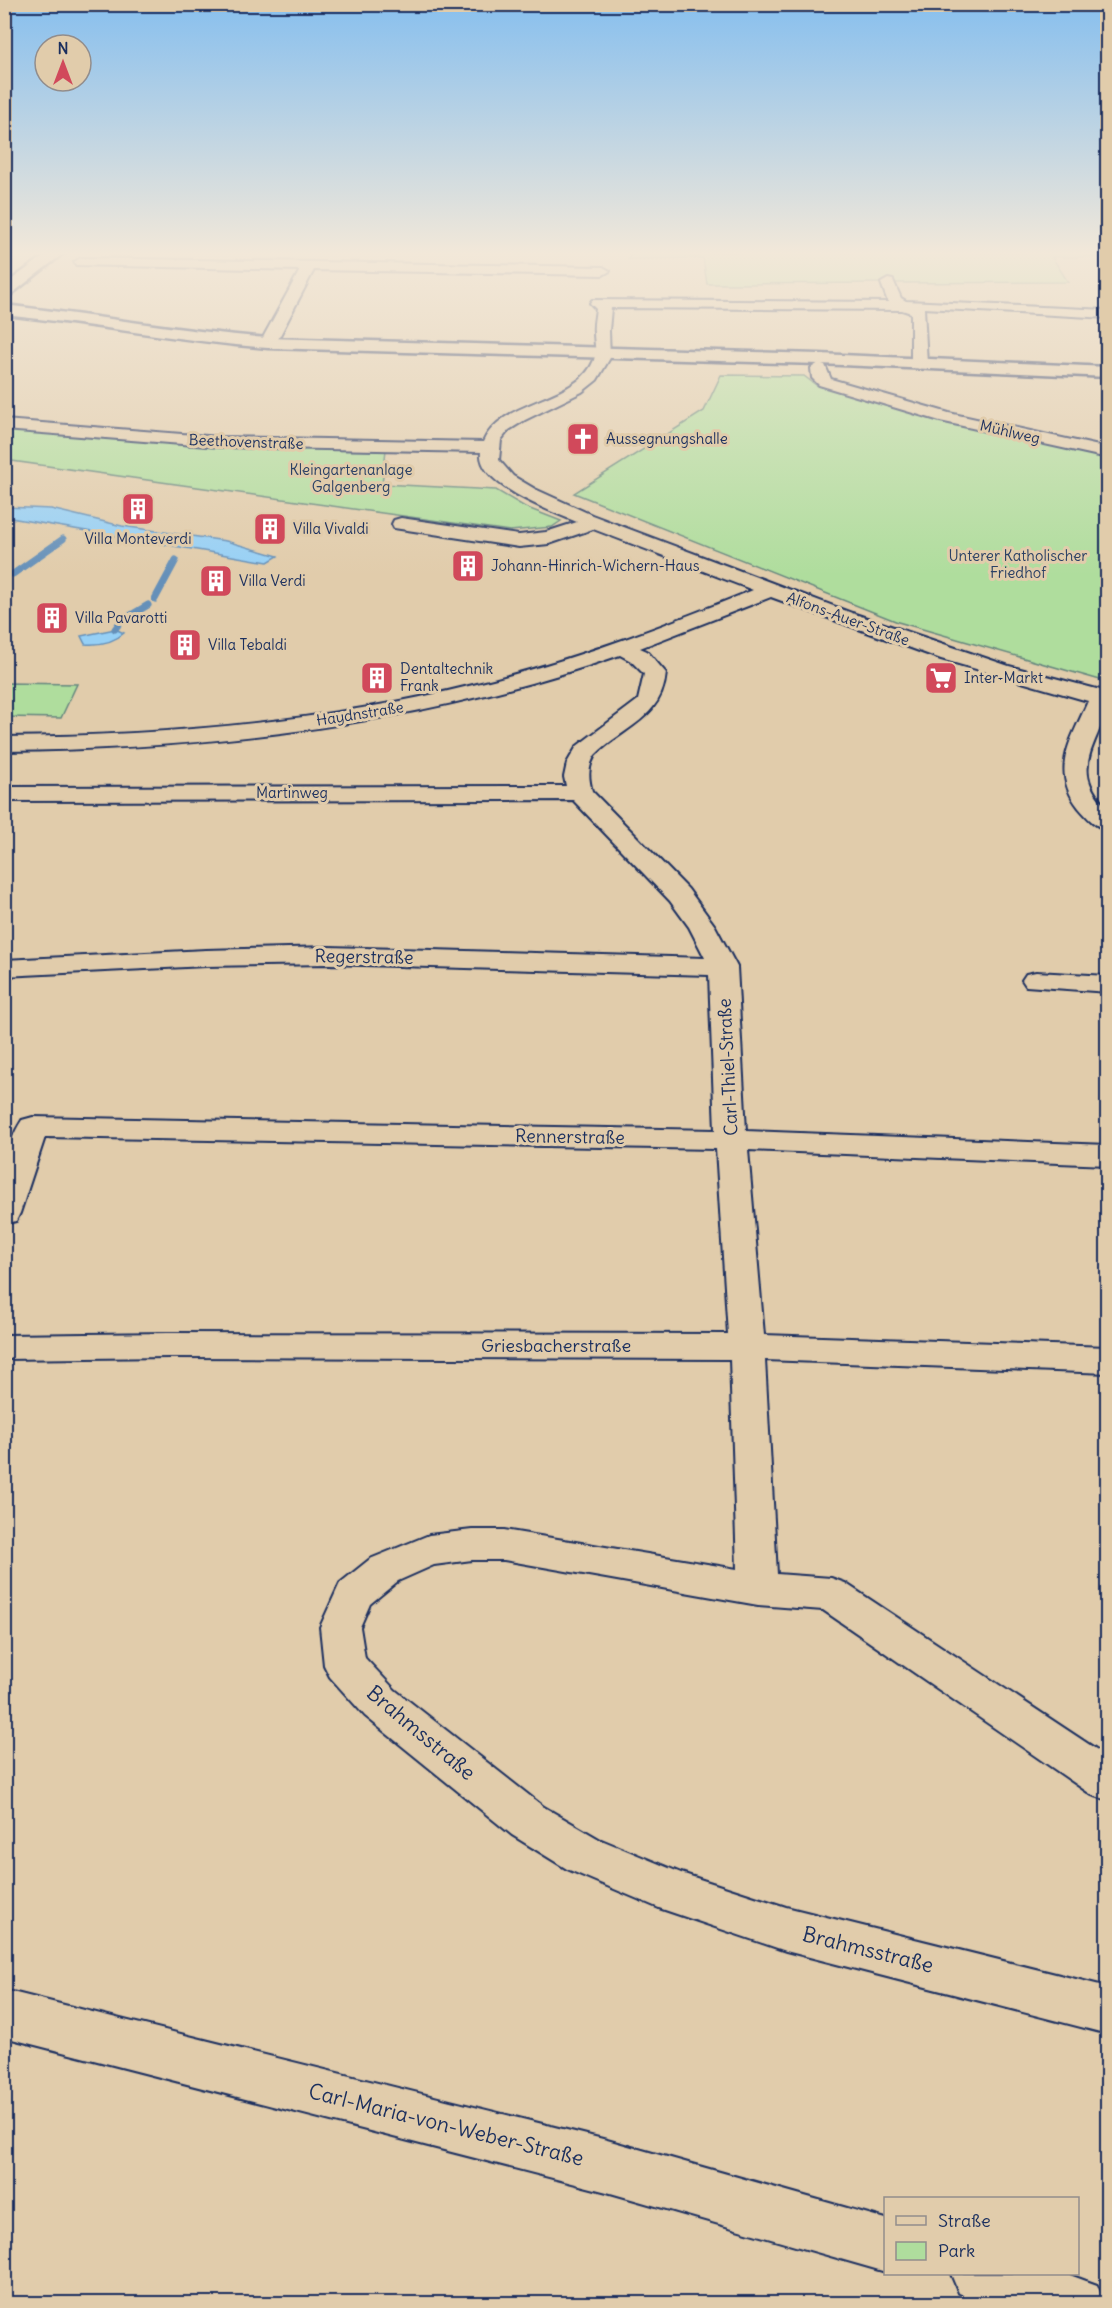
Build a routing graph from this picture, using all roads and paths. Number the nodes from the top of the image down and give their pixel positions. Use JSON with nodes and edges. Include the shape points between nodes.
{"nodes":[{"id":1,"x":576,"y":360,"type":"edge"},
{"id":2,"x":601,"y":360,"type":"edge"},
{"id":3,"x":655,"y":360,"type":"edge"},
{"id":4,"x":725,"y":360,"type":"edge"},
{"id":5,"x":919,"y":360,"type":"edge"},
{"id":6,"x":919,"y":364,"type":"junction"},
{"id":7,"x":819,"y":368,"type":"junction"},
{"id":8,"x":1107,"y":372,"type":"edge"},
{"id":9,"x":1107,"y":381,"type":"edge"},
{"id":10,"x":535,"y":407,"type":"junction"},
{"id":11,"x":4,"y":425,"type":"edge"},
{"id":12,"x":489,"y":447,"type":"junction"},
{"id":13,"x":1107,"y":453,"type":"edge"},
{"id":14,"x":593,"y":523,"type":"junction"},
{"id":15,"x":401,"y":524,"type":"dead end"},
{"id":16,"x":770,"y":590,"type":"junction"},
{"id":17,"x":622,"y":647,"type":"junction"},
{"id":18,"x":1104,"y":698,"type":"edge"},
{"id":19,"x":4,"y":744,"type":"edge"},
{"id":20,"x":580,"y":793,"type":"junction"},
{"id":21,"x":4,"y":794,"type":"edge"},
{"id":22,"x":1107,"y":823,"type":"edge"},
{"id":23,"x":723,"y":967,"type":"junction"},
{"id":24,"x":4,"y":968,"type":"edge"},
{"id":25,"x":1036,"y":980,"type":"dead end"},
{"id":26,"x":1107,"y":984,"type":"edge"},
{"id":27,"x":731,"y":1140,"type":"junction"},
{"id":28,"x":1107,"y":1155,"type":"edge"},
{"id":29,"x":4,"y":1214,"type":"edge"},
{"id":30,"x":4,"y":1347,"type":"edge"},
{"id":31,"x":747,"y":1347,"type":"junction"},
{"id":32,"x":1107,"y":1360,"type":"edge"},
{"id":33,"x":758,"y":1589,"type":"junction"},
{"id":34,"x":1107,"y":1781,"type":"edge"},
{"id":35,"x":1107,"y":2011,"type":"edge"},
{"id":36,"x":4,"y":2013,"type":"edge"},
{"id":37,"x":884,"y":2246,"type":"edge"},
{"id":38,"x":981,"y":2275,"type":"edge"},
{"id":39,"x":1078,"y":2304,"type":"edge"}],
"edges":[{"from":1,"to":10,"type":"street","via":[[565,386]]},
{"from":2,"to":10,"type":"street","via":[[584,385],[547,405]]},
{"from":3,"to":7,"type":"main road"},
{"from":4,"to":6,"type":"main road"},
{"from":5,"to":6,"type":"street"},
{"from":6,"to":8,"type":"main road"},
{"from":7,"to":9,"type":"main road"},
{"from":7,"to":13,"type":"street","name":"Mühlweg","via":[[820,378],[825,382],[946,417]]},
{"from":10,"to":12,"type":"street","via":[[503,427]]},
{"from":11,"to":12,"type":"street","name":"Beethovenstraße","via":[[220,442]]},
{"from":12,"to":14,"type":"street","name":"Alfons-Auer-Straße","via":[[489,459],[495,469],[515,487]]},
{"from":14,"to":15,"type":"street","via":[[549,538],[519,541]]},
{"from":14,"to":16,"type":"street","name":"Alfons-Auer-Straße"},
{"from":16,"to":17,"type":"street","name":"Haydnstraße"},
{"from":16,"to":18,"type":"street","name":"Alfons-Auer-Straße","via":[[934,650]]},
{"from":17,"to":19,"type":"street","name":"Haydnstraße","via":[[503,684],[333,718],[188,736]]},
{"from":17,"to":20,"type":"street","via":[[639,656],[654,673],[654,689],[646,703],[591,744],[581,757],[576,771]]},
{"from":18,"to":22,"type":"street","via":[[1077,757],[1075,781],[1087,802]]},
{"from":20,"to":21,"type":"street","name":"Martinweg"},
{"from":20,"to":23,"type":"street","name":"Carl-Thiel-Straße","via":[[679,895],[702,926]]},
{"from":23,"to":24,"type":"street","name":"Regerstraße","via":[[274,956]]},
{"from":23,"to":27,"type":"street","name":"Carl-Thiel-Straße"},
{"from":25,"to":26,"type":"street"},
{"from":27,"to":28,"type":"street","name":"Rennerstraße"},
{"from":27,"to":29,"type":"street","name":"Rennerstraße","via":[[33,1127]]},
{"from":27,"to":31,"type":"street","name":"Carl-Thiel-Straße"},
{"from":30,"to":31,"type":"street","name":"Griesbacherstraße"},
{"from":31,"to":32,"type":"street","name":"Griesbacherstraße"},
{"from":31,"to":33,"type":"street","name":"Carl-Thiel-Straße"},
{"from":33,"to":34,"type":"street","name":"Brahmsstraße","via":[[831,1594]]},
{"from":33,"to":35,"type":"street","name":"Brahmsstraße","via":[[504,1545],[429,1550],[384,1570],[354,1594],[340,1627],[345,1665],[380,1703],[528,1821],[583,1854],[675,1893],[786,1929]]},
{"from":36,"to":37,"type":"street","name":"Carl-Maria-von-Weber-Straße","via":[[596,2163]]},
{"from":38,"to":39,"type":"street"}]}
